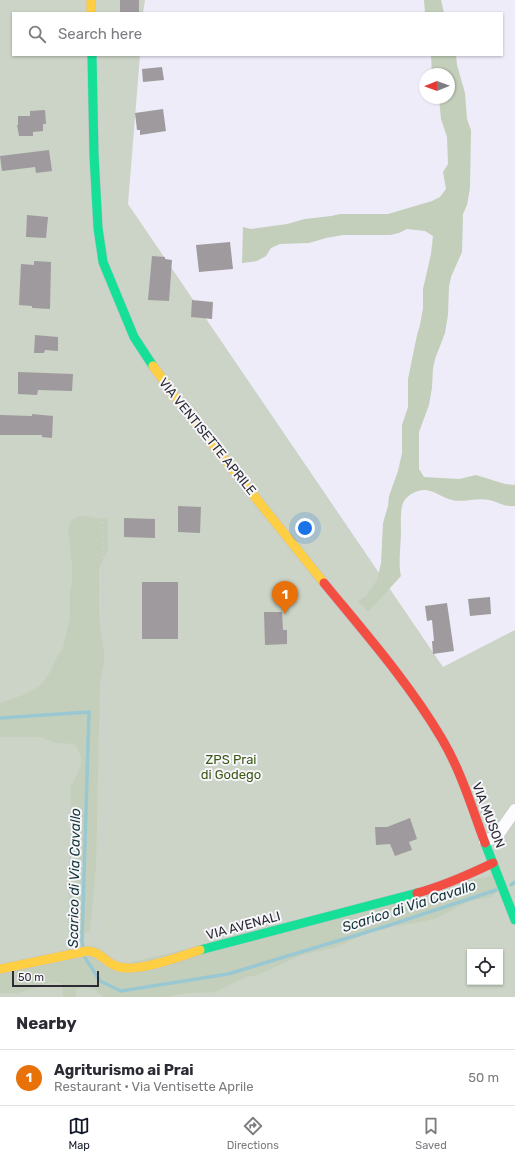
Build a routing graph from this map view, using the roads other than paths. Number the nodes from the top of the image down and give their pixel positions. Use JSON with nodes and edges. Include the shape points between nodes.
{"nodes":[{"id":1,"x":91,"y":0,"type":"edge"},
{"id":2,"x":91,"y":12,"type":"edge"},
{"id":3,"x":92,"y":56,"type":"edge"},
{"id":4,"x":456,"y":765,"type":"joint"},
{"id":5,"x":515,"y":810,"type":"edge"},
{"id":6,"x":485,"y":841,"type":"junction"},
{"id":7,"x":493,"y":863,"type":"junction"},
{"id":8,"x":515,"y":920,"type":"edge"},
{"id":9,"x":0,"y":969,"type":"edge"}],
"edges":[{"from":1,"to":2,"type":"main road"},
{"from":3,"to":4,"type":"main road","name":"VIA VENTISETTE APRILE","via":[[94,155],[98,228],[103,262],[134,337],[182,406],[406,685]]},
{"from":4,"to":6,"type":"main road","name":"VIA MUSON"},
{"from":5,"to":6,"type":"street","via":[[498,836]]},
{"from":6,"to":7,"type":"main road","name":"VIA MUSON"},
{"from":7,"to":8,"type":"main road","name":"VIA MUSON"},
{"from":7,"to":9,"type":"main road","name":"VIA AVENALI","via":[[440,887],[143,967],[115,966],[91,951],[75,952]]}]}
